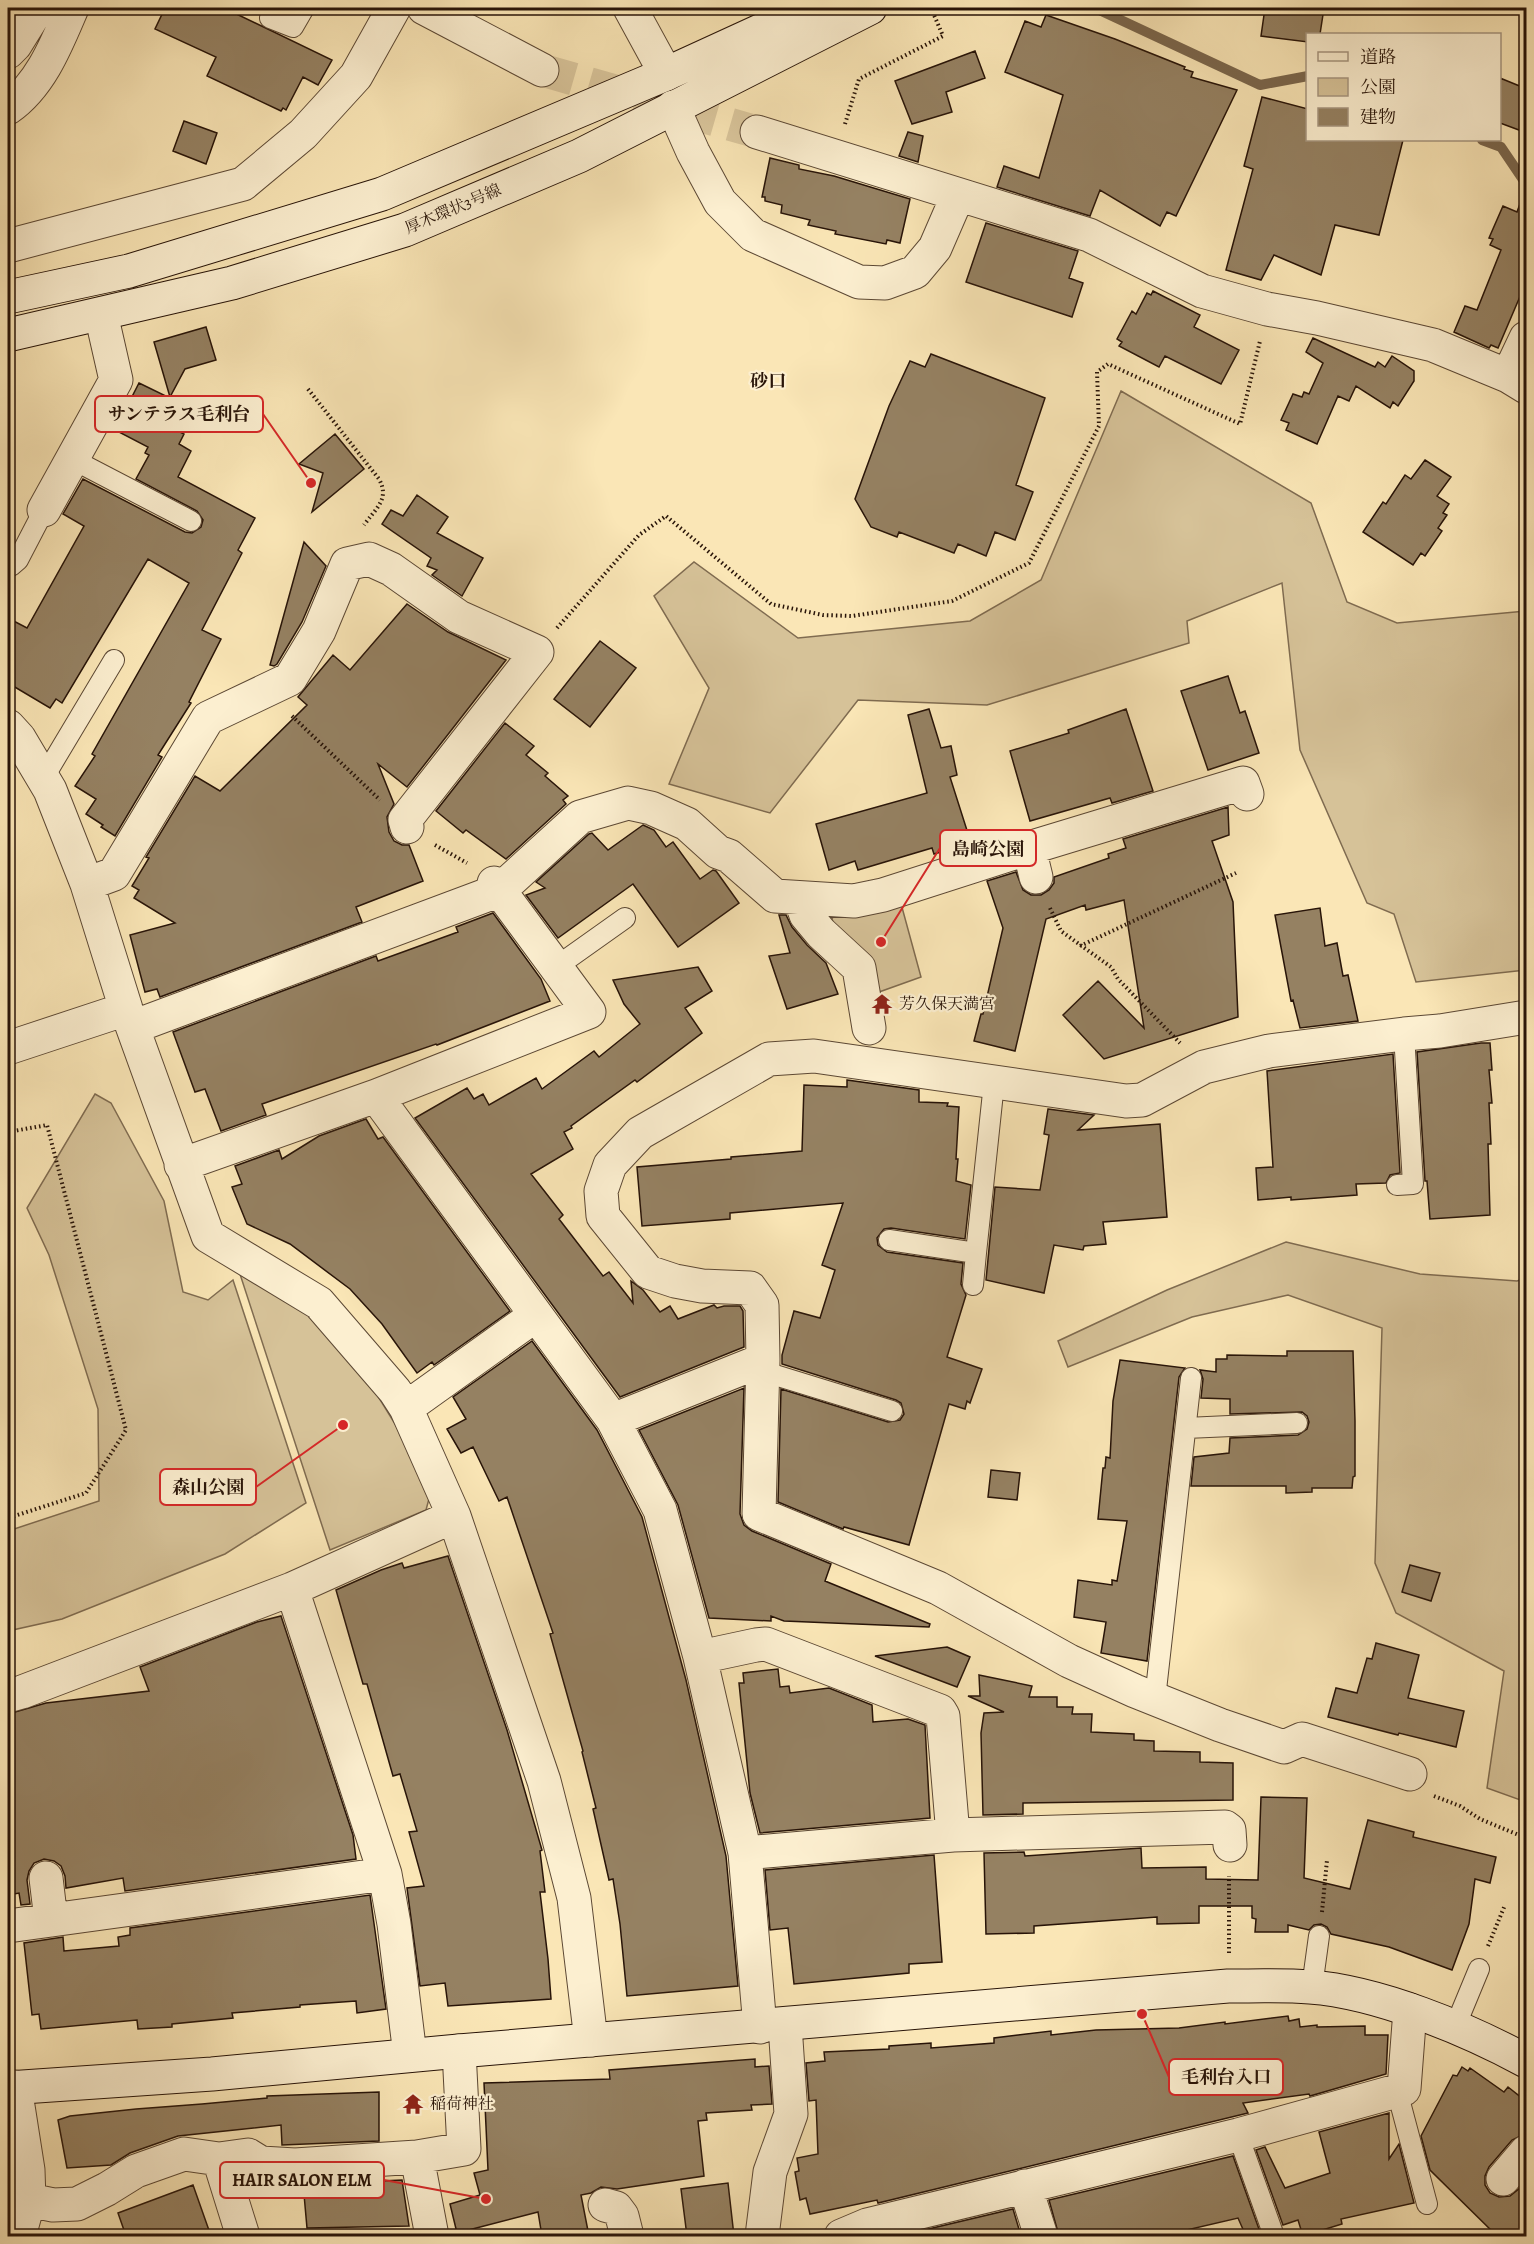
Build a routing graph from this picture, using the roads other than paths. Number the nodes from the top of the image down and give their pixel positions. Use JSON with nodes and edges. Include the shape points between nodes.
{"nodes":[{"id":1,"x":38,"y":8,"type":"edge"},
{"id":2,"x":72,"y":8,"type":"edge"},
{"id":3,"x":304,"y":8,"type":"edge"},
{"id":4,"x":394,"y":8,"type":"edge"},
{"id":5,"x":424,"y":8,"type":"edge"},
{"id":6,"x":630,"y":8,"type":"edge"},
{"id":7,"x":810,"y":8,"type":"edge"},
{"id":8,"x":870,"y":8,"type":"edge"},
{"id":9,"x":270,"y":18,"type":"dead end"},
{"id":10,"x":8,"y":52,"type":"edge"},
{"id":11,"x":542,"y":70,"type":"tunnel mouth"},
{"id":12,"x":666,"y":74,"type":"junction"},
{"id":13,"x":673,"y":107,"type":"junction"},
{"id":14,"x":8,"y":108,"type":"edge"},
{"id":15,"x":758,"y":132,"type":"tunnel mouth"},
{"id":16,"x":958,"y":195,"type":"junction"},
{"id":17,"x":8,"y":246,"type":"edge"},
{"id":18,"x":8,"y":297,"type":"edge"},
{"id":19,"x":101,"y":314,"type":"junction"},
{"id":20,"x":8,"y":335,"type":"edge"},
{"id":21,"x":1527,"y":338,"type":"edge"},
{"id":22,"x":1517,"y":381,"type":"edge"},
{"id":23,"x":72,"y":459,"type":"junction"},
{"id":24,"x":44,"y":510,"type":"joint"},
{"id":25,"x":191,"y":521,"type":"dead end"},
{"id":26,"x":8,"y":566,"type":"edge"},
{"id":27,"x":114,"y":660,"type":"dead end"},
{"id":28,"x":8,"y":726,"type":"edge"},
{"id":29,"x":44,"y":777,"type":"junction"},
{"id":30,"x":1247,"y":794,"type":"dead end"},
{"id":31,"x":406,"y":824,"type":"road end"},
{"id":32,"x":87,"y":884,"type":"junction"},
{"id":33,"x":497,"y":886,"type":"junction"},
{"id":34,"x":800,"y":898,"type":"junction"},
{"id":35,"x":625,"y":918,"type":"dead end"},
{"id":36,"x":556,"y":967,"type":"junction"},
{"id":37,"x":1527,"y":1017,"type":"edge"},
{"id":38,"x":129,"y":1018,"type":"junction"},
{"id":39,"x":869,"y":1028,"type":"dead end"},
{"id":40,"x":1404,"y":1034,"type":"junction"},
{"id":41,"x":8,"y":1048,"type":"edge"},
{"id":42,"x":994,"y":1083,"type":"junction"},
{"id":43,"x":376,"y":1096,"type":"junction"},
{"id":44,"x":181,"y":1165,"type":"junction"},
{"id":45,"x":1397,"y":1185,"type":"dead end"},
{"id":46,"x":889,"y":1239,"type":"dead end"},
{"id":47,"x":976,"y":1253,"type":"junction"},
{"id":48,"x":973,"y":1285,"type":"dead end"},
{"id":49,"x":536,"y":1315,"type":"junction"},
{"id":50,"x":763,"y":1366,"type":"junction"},
{"id":51,"x":1191,"y":1378,"type":"dead end"},
{"id":52,"x":406,"y":1408,"type":"junction"},
{"id":53,"x":892,"y":1411,"type":"dead end"},
{"id":54,"x":613,"y":1420,"type":"junction"},
{"id":55,"x":1298,"y":1423,"type":"dead end"},
{"id":56,"x":1186,"y":1428,"type":"junction"},
{"id":57,"x":454,"y":1516,"type":"junction"},
{"id":58,"x":292,"y":1589,"type":"junction"},
{"id":59,"x":700,"y":1657,"type":"junction"},
{"id":60,"x":8,"y":1696,"type":"edge"},
{"id":61,"x":1155,"y":1699,"type":"junction"},
{"id":62,"x":1410,"y":1774,"type":"road end"},
{"id":63,"x":953,"y":1834,"type":"junction"},
{"id":64,"x":1230,"y":1845,"type":"road end"},
{"id":65,"x":745,"y":1853,"type":"junction"},
{"id":66,"x":385,"y":1874,"type":"junction"},
{"id":67,"x":46,"y":1878,"type":"dead end"},
{"id":68,"x":51,"y":1920,"type":"junction"},
{"id":69,"x":8,"y":1926,"type":"edge"},
{"id":70,"x":1319,"y":1936,"type":"road end"},
{"id":71,"x":1479,"y":1969,"type":"road end"},
{"id":72,"x":1312,"y":1987,"type":"junction"},
{"id":73,"x":1410,"y":2010,"type":"junction"},
{"id":74,"x":773,"y":2026,"type":"junction"},
{"id":75,"x":1455,"y":2027,"type":"junction"},
{"id":76,"x":591,"y":2040,"type":"junction"},
{"id":77,"x":459,"y":2051,"type":"junction"},
{"id":78,"x":410,"y":2055,"type":"junction"},
{"id":79,"x":1527,"y":2061,"type":"edge"},
{"id":80,"x":11,"y":2087,"type":"edge"},
{"id":81,"x":1397,"y":2091,"type":"junction"},
{"id":82,"x":1238,"y":2135,"type":"junction"},
{"id":83,"x":1527,"y":2152,"type":"edge"},
{"id":84,"x":417,"y":2157,"type":"junction"},
{"id":85,"x":219,"y":2159,"type":"junction"},
{"id":86,"x":1503,"y":2179,"type":"dead end"},
{"id":87,"x":1026,"y":2186,"type":"junction"},
{"id":88,"x":29,"y":2200,"type":"junction"},
{"id":89,"x":1427,"y":2204,"type":"dead end"},
{"id":90,"x":605,"y":2205,"type":"dead end"},
{"id":91,"x":19,"y":2236,"type":"edge"},
{"id":92,"x":243,"y":2236,"type":"edge"},
{"id":93,"x":432,"y":2236,"type":"edge"},
{"id":94,"x":627,"y":2236,"type":"edge"},
{"id":95,"x":762,"y":2236,"type":"edge"},
{"id":96,"x":841,"y":2236,"type":"edge"},
{"id":97,"x":1041,"y":2236,"type":"edge"},
{"id":98,"x":1274,"y":2236,"type":"edge"}],
"edges":[{"from":1,"to":10,"type":"street"},
{"from":2,"to":14,"type":"street","via":[[44,67]]},
{"from":3,"to":9,"type":"lane","via":[[293,27]]},
{"from":4,"to":17,"type":"street","via":[[356,76],[303,134],[243,184]]},
{"from":5,"to":11,"type":"street"},
{"from":6,"to":12,"type":"street"},
{"from":7,"to":12,"type":"street"},
{"from":8,"to":13,"type":"street","name":"厚木環状3号線"},
{"from":12,"to":18,"type":"street","via":[[382,194],[129,270]]},
{"from":13,"to":16,"type":"street","via":[[720,202],[753,235],[859,282],[885,283],[915,272],[935,248]]},
{"from":13,"to":19,"type":"street","name":"厚木環状3号線","via":[[579,156],[405,230],[232,283]]},
{"from":15,"to":16,"type":"street"},
{"from":16,"to":22,"type":"street","via":[[1089,235],[1202,291],[1433,345]]},
{"from":19,"to":20,"type":"street","name":"厚木環状3号線"},
{"from":19,"to":23,"type":"street","via":[[116,380]]},
{"from":21,"to":22,"type":"street"},
{"from":23,"to":24,"type":"street"},
{"from":23,"to":25,"type":"lane"},
{"from":24,"to":26,"type":"lane","via":[[18,560]]},
{"from":27,"to":29,"type":"lane"},
{"from":28,"to":29,"type":"street"},
{"from":29,"to":32,"type":"street"},
{"from":30,"to":34,"type":"street","via":[[1243,783],[1032,862],[854,901]]},
{"from":31,"to":32,"type":"street","via":[[537,652],[459,616],[391,569],[369,559],[347,564],[319,631],[290,679],[208,718],[114,874]]},
{"from":32,"to":38,"type":"street"},
{"from":33,"to":34,"type":"street","via":[[580,818],[628,803],[651,808],[687,824],[775,896]]},
{"from":33,"to":36,"type":"street"},
{"from":33,"to":38,"type":"street"},
{"from":34,"to":39,"type":"street","via":[[806,915],[821,933],[859,968]]},
{"from":35,"to":36,"type":"lane"},
{"from":36,"to":43,"type":"street","via":[[589,1012]]},
{"from":37,"to":40,"type":"street"},
{"from":38,"to":41,"type":"street"},
{"from":38,"to":44,"type":"street"},
{"from":40,"to":42,"type":"street","via":[[1269,1051],[1204,1067],[1142,1100]]},
{"from":40,"to":45,"type":"lane","via":[[1413,1184]]},
{"from":42,"to":47,"type":"lane"},
{"from":42,"to":50,"type":"street","via":[[814,1056],[770,1059],[640,1133],[610,1165],[601,1191],[603,1216],[648,1272],[702,1286],[750,1288],[762,1305]]},
{"from":43,"to":44,"type":"street"},
{"from":43,"to":49,"type":"street"},
{"from":44,"to":52,"type":"street","via":[[208,1236],[319,1304]]},
{"from":46,"to":47,"type":"lane"},
{"from":47,"to":48,"type":"lane"},
{"from":49,"to":52,"type":"street"},
{"from":49,"to":54,"type":"street"},
{"from":50,"to":53,"type":"lane"},
{"from":50,"to":54,"type":"street"},
{"from":50,"to":61,"type":"street","via":[[759,1514],[938,1588],[1069,1661]]},
{"from":51,"to":56,"type":"lane"},
{"from":52,"to":57,"type":"street"},
{"from":54,"to":59,"type":"street","via":[[660,1510]]},
{"from":55,"to":56,"type":"lane"},
{"from":56,"to":61,"type":"lane"},
{"from":57,"to":58,"type":"street"},
{"from":57,"to":76,"type":"street","via":[[547,1792],[574,1898]]},
{"from":58,"to":60,"type":"street"},
{"from":58,"to":66,"type":"street"},
{"from":59,"to":63,"type":"street","via":[[766,1644],[940,1711]]},
{"from":59,"to":65,"type":"street"},
{"from":61,"to":62,"type":"street","via":[[1284,1747],[1302,1739]]},
{"from":63,"to":64,"type":"street","via":[[1225,1827],[1230,1830]]},
{"from":63,"to":65,"type":"street"},
{"from":65,"to":74,"type":"street"},
{"from":66,"to":68,"type":"street"},
{"from":66,"to":78,"type":"street"},
{"from":67,"to":68,"type":"street"},
{"from":68,"to":69,"type":"street"},
{"from":70,"to":72,"type":"lane"},
{"from":71,"to":75,"type":"lane"},
{"from":72,"to":73,"type":"street"},
{"from":72,"to":74,"type":"street","via":[[1228,1986]]},
{"from":73,"to":75,"type":"street"},
{"from":73,"to":81,"type":"street","via":[[1404,2089]]},
{"from":74,"to":76,"type":"street"},
{"from":74,"to":95,"type":"street","via":[[791,2114],[770,2172]]},
{"from":75,"to":79,"type":"street"},
{"from":76,"to":77,"type":"street"},
{"from":77,"to":78,"type":"street"},
{"from":77,"to":84,"type":"street","via":[[464,2149]]},
{"from":78,"to":80,"type":"street","via":[[212,2074]]},
{"from":80,"to":88,"type":"street","via":[[25,2140]]},
{"from":81,"to":82,"type":"street"},
{"from":81,"to":89,"type":"lane"},
{"from":82,"to":87,"type":"street"},
{"from":82,"to":98,"type":"lane"},
{"from":83,"to":86,"type":"street"},
{"from":84,"to":85,"type":"street","via":[[295,2165],[261,2163],[248,2155]]},
{"from":84,"to":93,"type":"street"},
{"from":85,"to":88,"type":"street","via":[[184,2154],[136,2171],[77,2204]]},
{"from":85,"to":92,"type":"street"},
{"from":87,"to":96,"type":"street","via":[[867,2225]]},
{"from":87,"to":97,"type":"street"},
{"from":88,"to":91,"type":"street"},
{"from":90,"to":94,"type":"street","via":[[616,2208],[622,2216]]}]}
